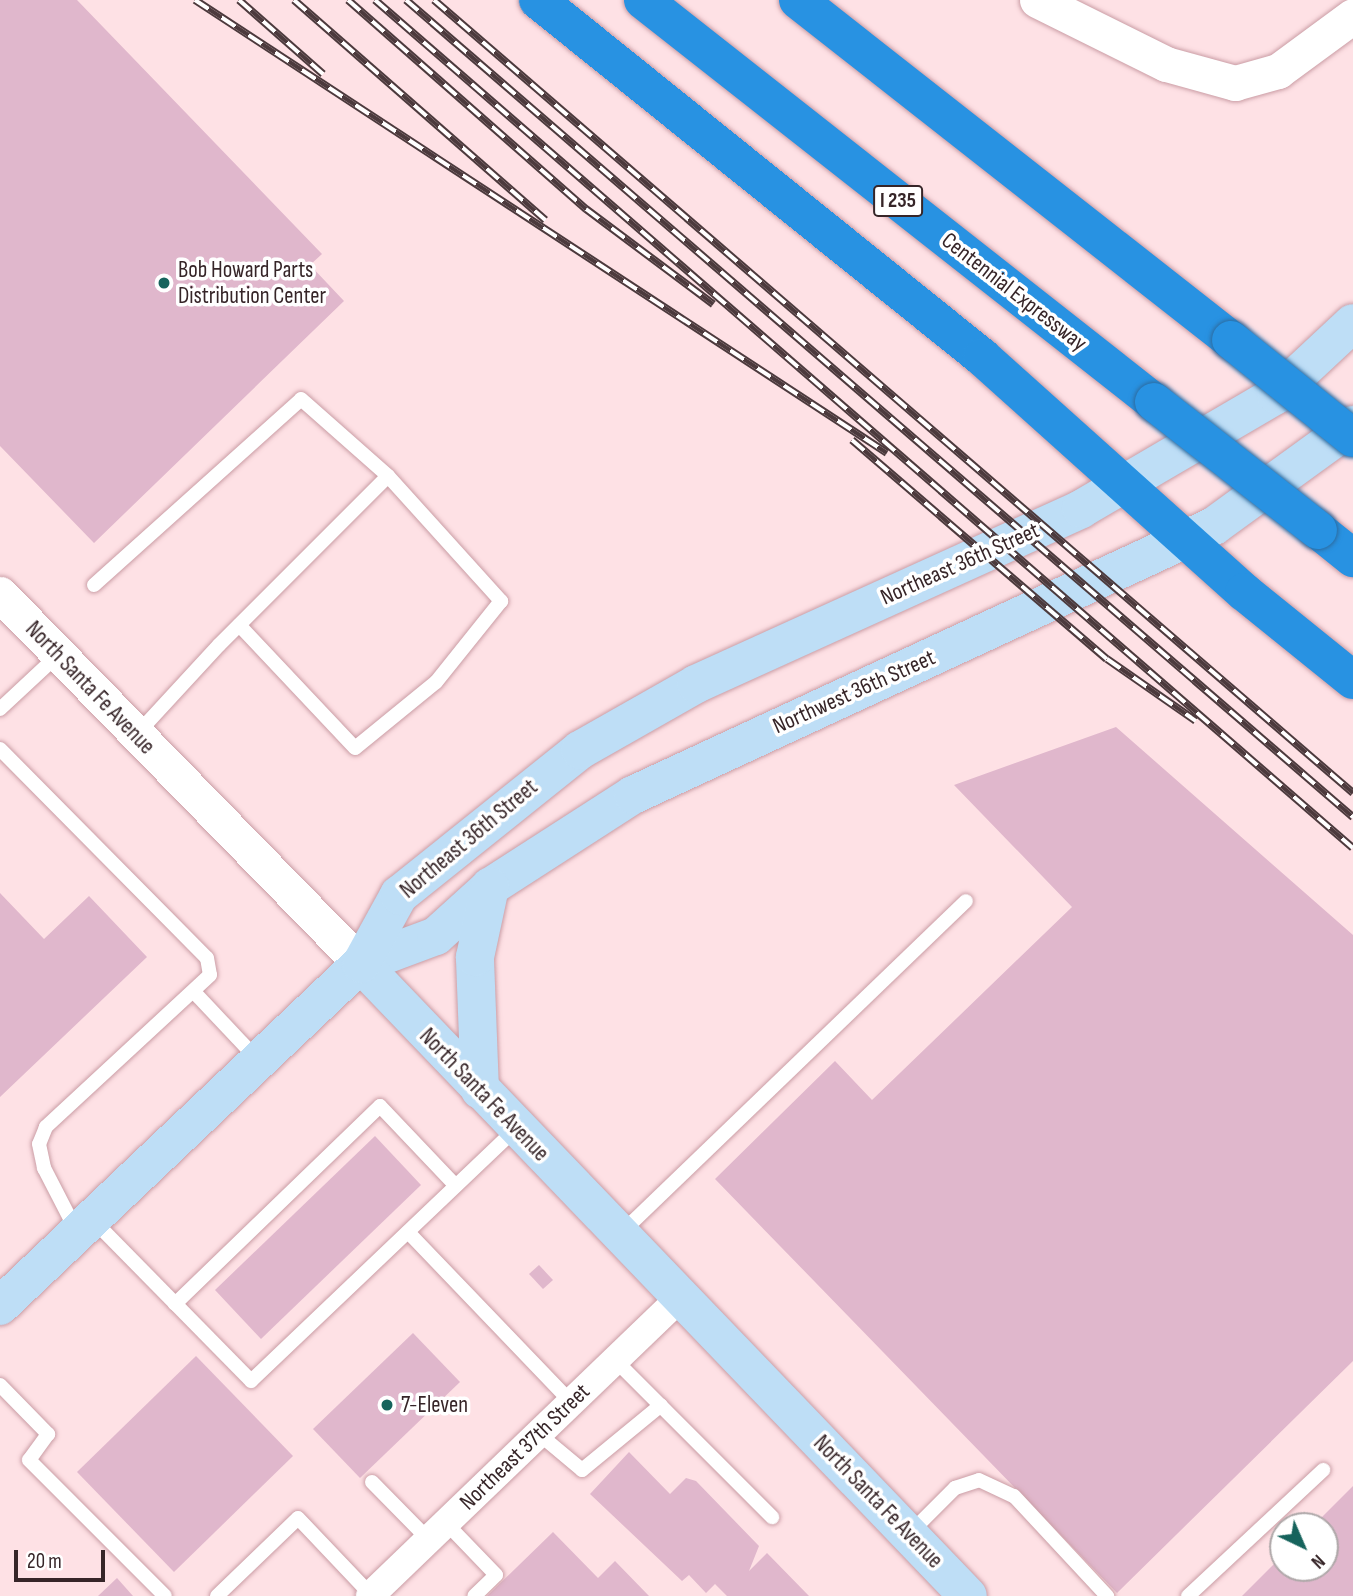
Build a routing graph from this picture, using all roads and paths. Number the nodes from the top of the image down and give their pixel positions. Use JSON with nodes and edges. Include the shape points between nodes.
{"nodes":[{"id":1,"x":538,"y":0,"type":"edge"},
{"id":2,"x":643,"y":0,"type":"edge"},
{"id":3,"x":798,"y":0,"type":"edge"},
{"id":4,"x":1037,"y":0,"type":"edge"},
{"id":5,"x":1353,"y":16,"type":"edge"},
{"id":6,"x":1353,"y":323,"type":"edge"},
{"id":7,"x":1353,"y":425,"type":"edge"},
{"id":8,"x":1353,"y":438,"type":"edge"},
{"id":9,"x":388,"y":476,"type":"junction"},
{"id":10,"x":1124,"y":485,"type":"junction"},
{"id":11,"x":1186,"y":541,"type":"junction"},
{"id":12,"x":1353,"y":558,"type":"edge"},
{"id":13,"x":94,"y":585,"type":"dead end"},
{"id":14,"x":0,"y":594,"type":"edge"},
{"id":15,"x":239,"y":625,"type":"junction"},
{"id":16,"x":58,"y":655,"type":"junction"},
{"id":17,"x":1353,"y":680,"type":"edge"},
{"id":18,"x":0,"y":709,"type":"edge"},
{"id":19,"x":135,"y":736,"type":"junction"},
{"id":20,"x":0,"y":749,"type":"edge"},
{"id":21,"x":491,"y":887,"type":"junction"},
{"id":22,"x":965,"y":901,"type":"dead end"},
{"id":23,"x":360,"y":964,"type":"junction"},
{"id":24,"x":194,"y":992,"type":"junction"},
{"id":25,"x":259,"y":1061,"type":"junction"},
{"id":26,"x":480,"y":1090,"type":"junction"},
{"id":27,"x":517,"y":1128,"type":"junction"},
{"id":28,"x":456,"y":1186,"type":"junction"},
{"id":29,"x":85,"y":1226,"type":"junction"},
{"id":30,"x":408,"y":1232,"type":"junction"},
{"id":31,"x":619,"y":1235,"type":"junction"},
{"id":32,"x":680,"y":1297,"type":"junction"},
{"id":33,"x":175,"y":1304,"type":"junction"},
{"id":34,"x":0,"y":1306,"type":"edge"},
{"id":35,"x":616,"y":1361,"type":"junction"},
{"id":36,"x":0,"y":1385,"type":"edge"},
{"id":37,"x":572,"y":1403,"type":"junction"},
{"id":38,"x":661,"y":1405,"type":"junction"},
{"id":39,"x":539,"y":1434,"type":"junction"},
{"id":40,"x":1323,"y":1470,"type":"dead end"},
{"id":41,"x":372,"y":1482,"type":"dead end"},
{"id":42,"x":772,"y":1517,"type":"dead end"},
{"id":43,"x":437,"y":1532,"type":"junction"},
{"id":44,"x":909,"y":1534,"type":"junction"},
{"id":45,"x":165,"y":1596,"type":"edge"},
{"id":46,"x":218,"y":1596,"type":"edge"},
{"id":47,"x":370,"y":1596,"type":"edge"},
{"id":48,"x":474,"y":1596,"type":"edge"},
{"id":49,"x":968,"y":1596,"type":"edge"},
{"id":50,"x":1107,"y":1596,"type":"edge"},
{"id":51,"x":1188,"y":1596,"type":"edge"}],
"edges":[{"from":1,"to":10,"type":"highway","via":[[982,357]]},
{"from":2,"to":12,"type":"highway","name":"Centennial Expressway","number":"I 235","bridge":true},
{"from":3,"to":8,"type":"highway","bridge":true},
{"from":4,"to":5,"type":"street","via":[[1166,64],[1235,83],[1278,71]]},
{"from":6,"to":10,"type":"main road","via":[[1276,395]]},
{"from":7,"to":11,"type":"main road","name":"Northwest 36th Street","via":[[1262,497]]},
{"from":9,"to":13,"type":"lane","via":[[301,399]]},
{"from":9,"to":15,"type":"lane"},
{"from":9,"to":15,"type":"lane","via":[[501,601],[436,682],[355,748]]},
{"from":10,"to":11,"type":"highway"},
{"from":10,"to":23,"type":"main road","name":"Northeast 36th Street","via":[[1050,524],[718,673],[580,750],[399,895]]},
{"from":11,"to":17,"type":"highway"},
{"from":11,"to":21,"type":"main road","name":"Northwest 36th Street","via":[[700,762],[568,833]]},
{"from":14,"to":16,"type":"street","name":"North Santa Fe Avenue"},
{"from":15,"to":19,"type":"lane"},
{"from":16,"to":18,"type":"lane"},
{"from":16,"to":19,"type":"street","name":"North Santa Fe Avenue"},
{"from":19,"to":23,"type":"street","name":"North Santa Fe Avenue"},
{"from":20,"to":24,"type":"lane","via":[[207,958],[210,975]]},
{"from":21,"to":23,"type":"main road","name":"Northwest 36th Street","via":[[436,936]]},
{"from":21,"to":26,"type":"main road","via":[[475,957]]},
{"from":22,"to":31,"type":"lane"},
{"from":23,"to":25,"type":"main road","name":"Northeast 36th Street"},
{"from":23,"to":26,"type":"main road","name":"North Santa Fe Avenue"},
{"from":24,"to":25,"type":"lane"},
{"from":24,"to":29,"type":"lane","via":[[46,1127],[40,1144],[44,1168]]},
{"from":25,"to":29,"type":"main road","name":"Northeast 36th Street"},
{"from":26,"to":27,"type":"main road","name":"North Santa Fe Avenue"},
{"from":27,"to":28,"type":"lane"},
{"from":27,"to":31,"type":"main road","name":"North Santa Fe Avenue"},
{"from":28,"to":30,"type":"lane"},
{"from":28,"to":33,"type":"lane","via":[[380,1106]]},
{"from":29,"to":33,"type":"lane"},
{"from":29,"to":34,"type":"main road","name":"Northeast 36th Street"},
{"from":30,"to":33,"type":"lane","via":[[251,1381]]},
{"from":30,"to":37,"type":"lane"},
{"from":31,"to":32,"type":"main road","name":"North Santa Fe Avenue"},
{"from":32,"to":35,"type":"street","name":"Northeast 37th Street"},
{"from":32,"to":44,"type":"main road","name":"North Santa Fe Avenue"},
{"from":35,"to":37,"type":"street","name":"Northeast 37th Street"},
{"from":35,"to":38,"type":"lane"},
{"from":36,"to":45,"type":"lane","via":[[48,1434],[29,1460]]},
{"from":37,"to":39,"type":"street","name":"Northeast 37th Street"},
{"from":38,"to":39,"type":"lane","via":[[582,1470]]},
{"from":38,"to":42,"type":"lane"},
{"from":39,"to":43,"type":"street","name":"Northeast 37th Street"},
{"from":40,"to":51,"type":"lane"},
{"from":41,"to":43,"type":"lane"},
{"from":43,"to":47,"type":"street","name":"Northeast 37th Street"},
{"from":43,"to":48,"type":"lane","via":[[496,1575]]},
{"from":44,"to":49,"type":"main road","name":"North Santa Fe Avenue"},
{"from":44,"to":50,"type":"lane","via":[[955,1488],[979,1480],[1014,1496]]},
{"from":46,"to":47,"type":"lane","via":[[298,1518]]}]}
